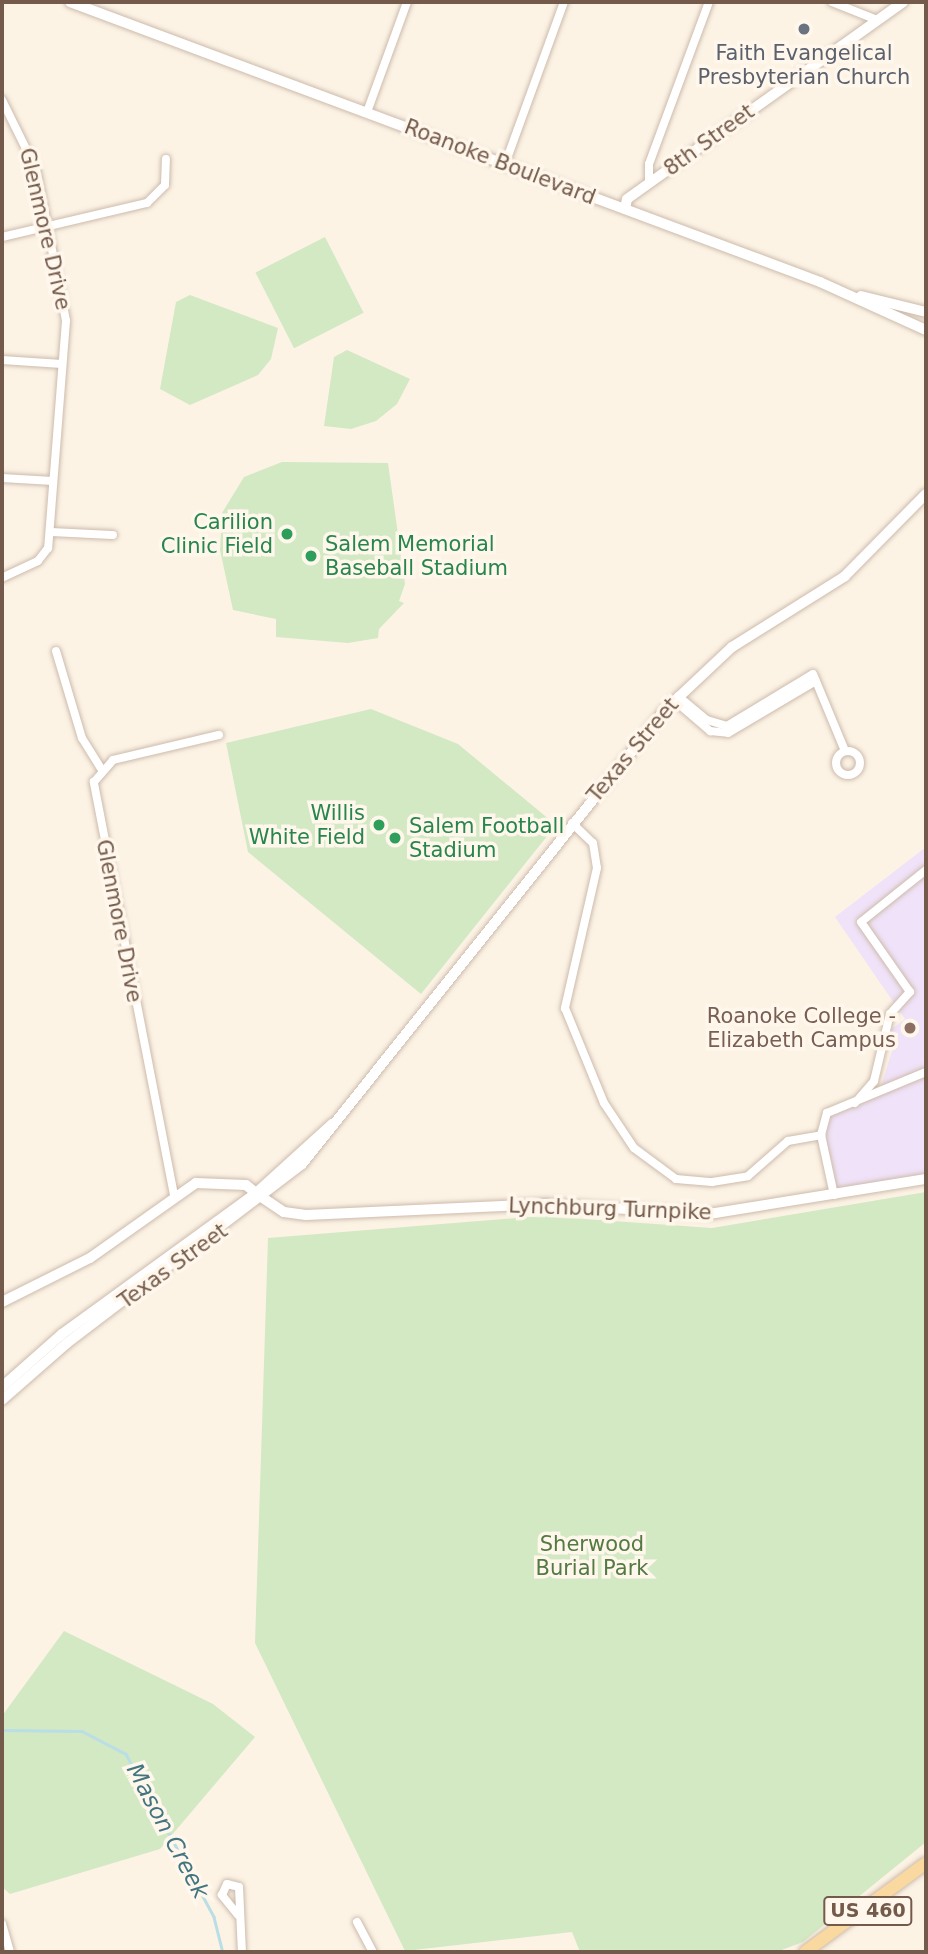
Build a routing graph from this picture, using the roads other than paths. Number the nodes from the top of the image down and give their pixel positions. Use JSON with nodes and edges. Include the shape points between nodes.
{"nodes":[{"id":1,"x":70,"y":2,"type":"edge"},
{"id":2,"x":407,"y":2,"type":"edge"},
{"id":3,"x":564,"y":2,"type":"edge"},
{"id":4,"x":709,"y":2,"type":"edge"},
{"id":5,"x":832,"y":2,"type":"edge"},
{"id":6,"x":903,"y":2,"type":"edge"},
{"id":7,"x":877,"y":20,"type":"junction"},
{"id":8,"x":2,"y":100,"type":"edge"},
{"id":9,"x":367,"y":112,"type":"junction"},
{"id":10,"x":166,"y":159,"type":"dead end"},
{"id":11,"x":505,"y":164,"type":"junction"},
{"id":12,"x":649,"y":183,"type":"junction"},
{"id":13,"x":625,"y":209,"type":"junction"},
{"id":14,"x":48,"y":227,"type":"junction"},
{"id":15,"x":2,"y":237,"type":"edge"},
{"id":16,"x":835,"y":288,"type":"junction"},
{"id":17,"x":906,"y":309,"type":"junction"},
{"id":18,"x":926,"y":312,"type":"edge"},
{"id":19,"x":926,"y":318,"type":"edge"},
{"id":20,"x":926,"y":330,"type":"edge"},
{"id":21,"x":2,"y":360,"type":"edge"},
{"id":22,"x":62,"y":364,"type":"junction"},
{"id":23,"x":2,"y":478,"type":"edge"},
{"id":24,"x":53,"y":481,"type":"junction"},
{"id":25,"x":926,"y":495,"type":"edge"},
{"id":26,"x":50,"y":532,"type":"junction"},
{"id":27,"x":113,"y":535,"type":"dead end"},
{"id":28,"x":2,"y":578,"type":"edge"},
{"id":29,"x":56,"y":651,"type":"dead end"},
{"id":30,"x":676,"y":698,"type":"junction"},
{"id":31,"x":219,"y":735,"type":"dead end"},
{"id":32,"x":845,"y":751,"type":"dead end"},
{"id":33,"x":101,"y":768,"type":"junction"},
{"id":34,"x":572,"y":823,"type":"junction"},
{"id":35,"x":926,"y":870,"type":"edge"},
{"id":36,"x":926,"y":1072,"type":"edge"},
{"id":37,"x":855,"y":1102,"type":"junction"},
{"id":38,"x":821,"y":1135,"type":"junction"},
{"id":39,"x":926,"y":1179,"type":"edge"},
{"id":40,"x":174,"y":1195,"type":"junction"},
{"id":41,"x":260,"y":1195,"type":"junction"},
{"id":42,"x":834,"y":1195,"type":"junction"},
{"id":43,"x":2,"y":1302,"type":"edge"},
{"id":44,"x":2,"y":1387,"type":"edge"},
{"id":45,"x":2,"y":1401,"type":"edge"},
{"id":46,"x":926,"y":1863,"type":"edge"},
{"id":47,"x":238,"y":1915,"type":"dead end"},
{"id":48,"x":357,"y":1922,"type":"dead end"},
{"id":49,"x":2,"y":1924,"type":"edge"},
{"id":50,"x":10,"y":1952,"type":"edge"},
{"id":51,"x":242,"y":1952,"type":"edge"},
{"id":52,"x":373,"y":1952,"type":"edge"},
{"id":53,"x":805,"y":1952,"type":"edge"}],
"edges":[{"from":1,"to":9,"type":"main road","name":"Roanoke Boulevard"},
{"from":2,"to":9,"type":"street"},
{"from":3,"to":11,"type":"street"},
{"from":4,"to":12,"type":"street","via":[[649,164]]},
{"from":5,"to":7,"type":"street"},
{"from":6,"to":7,"type":"street","name":"8th Street"},
{"from":7,"to":12,"type":"street","name":"8th Street"},
{"from":8,"to":14,"type":"street","name":"Glenmore Drive","via":[[30,152]]},
{"from":9,"to":11,"type":"main road","name":"Roanoke Boulevard"},
{"from":10,"to":14,"type":"street","via":[[165,185],[154,200]]},
{"from":11,"to":13,"type":"main road","name":"Roanoke Boulevard"},
{"from":12,"to":13,"type":"street","name":"8th Street","via":[[627,199]]},
{"from":13,"to":16,"type":"main road","name":"Roanoke Boulevard"},
{"from":14,"to":15,"type":"street"},
{"from":14,"to":22,"type":"street","name":"Glenmore Drive","via":[[65,305]]},
{"from":16,"to":17,"type":"main road"},
{"from":16,"to":20,"type":"main road","name":"Roanoke Boulevard"},
{"from":17,"to":18,"type":"main road"},
{"from":17,"to":19,"type":"main road"},
{"from":21,"to":22,"type":"street"},
{"from":22,"to":24,"type":"street","name":"Glenmore Drive"},
{"from":23,"to":24,"type":"street"},
{"from":24,"to":26,"type":"street","name":"Glenmore Drive"},
{"from":25,"to":30,"type":"main road","name":"Texas Street","via":[[845,576],[732,647]]},
{"from":26,"to":27,"type":"street"},
{"from":26,"to":28,"type":"street","via":[[40,559]]},
{"from":29,"to":33,"type":"street","via":[[82,737]]},
{"from":30,"to":32,"type":"street","via":[[710,731],[728,733],[814,677]]},
{"from":30,"to":34,"type":"main road","name":"Texas Street"},
{"from":31,"to":33,"type":"street"},
{"from":33,"to":40,"type":"street","name":"Glenmore Drive","via":[[94,790]]},
{"from":34,"to":38,"type":"street","via":[[593,842],[597,868],[565,1008],[604,1103],[634,1148],[667,1174],[712,1182],[748,1176],[788,1141]]},
{"from":34,"to":41,"type":"main road","name":"Texas Street","via":[[334,1122],[323,1142]]},
{"from":35,"to":37,"type":"street","via":[[862,922],[910,992],[893,1007],[874,1081]]},
{"from":36,"to":37,"type":"street"},
{"from":37,"to":38,"type":"street","via":[[833,1107]]},
{"from":38,"to":42,"type":"street"},
{"from":39,"to":42,"type":"street","name":"Lynchburg Turnpike"},
{"from":40,"to":41,"type":"main road","name":"Lynchburg Turnpike","via":[[203,1181],[230,1182]]},
{"from":40,"to":43,"type":"main road","name":"Lynchburg Turnpike","via":[[90,1258]]},
{"from":41,"to":42,"type":"street","name":"Lynchburg Turnpike","via":[[284,1212],[306,1215],[546,1204],[709,1214]]},
{"from":41,"to":44,"type":"main road","name":"Texas Street","via":[[62,1334]]},
{"from":41,"to":45,"type":"main road","name":"Texas Street","via":[[67,1343]]},
{"from":46,"to":53,"type":"main road","number":"US 460"},
{"from":47,"to":51,"type":"street"},
{"from":48,"to":52,"type":"street"},
{"from":49,"to":50,"type":"street"}]}
